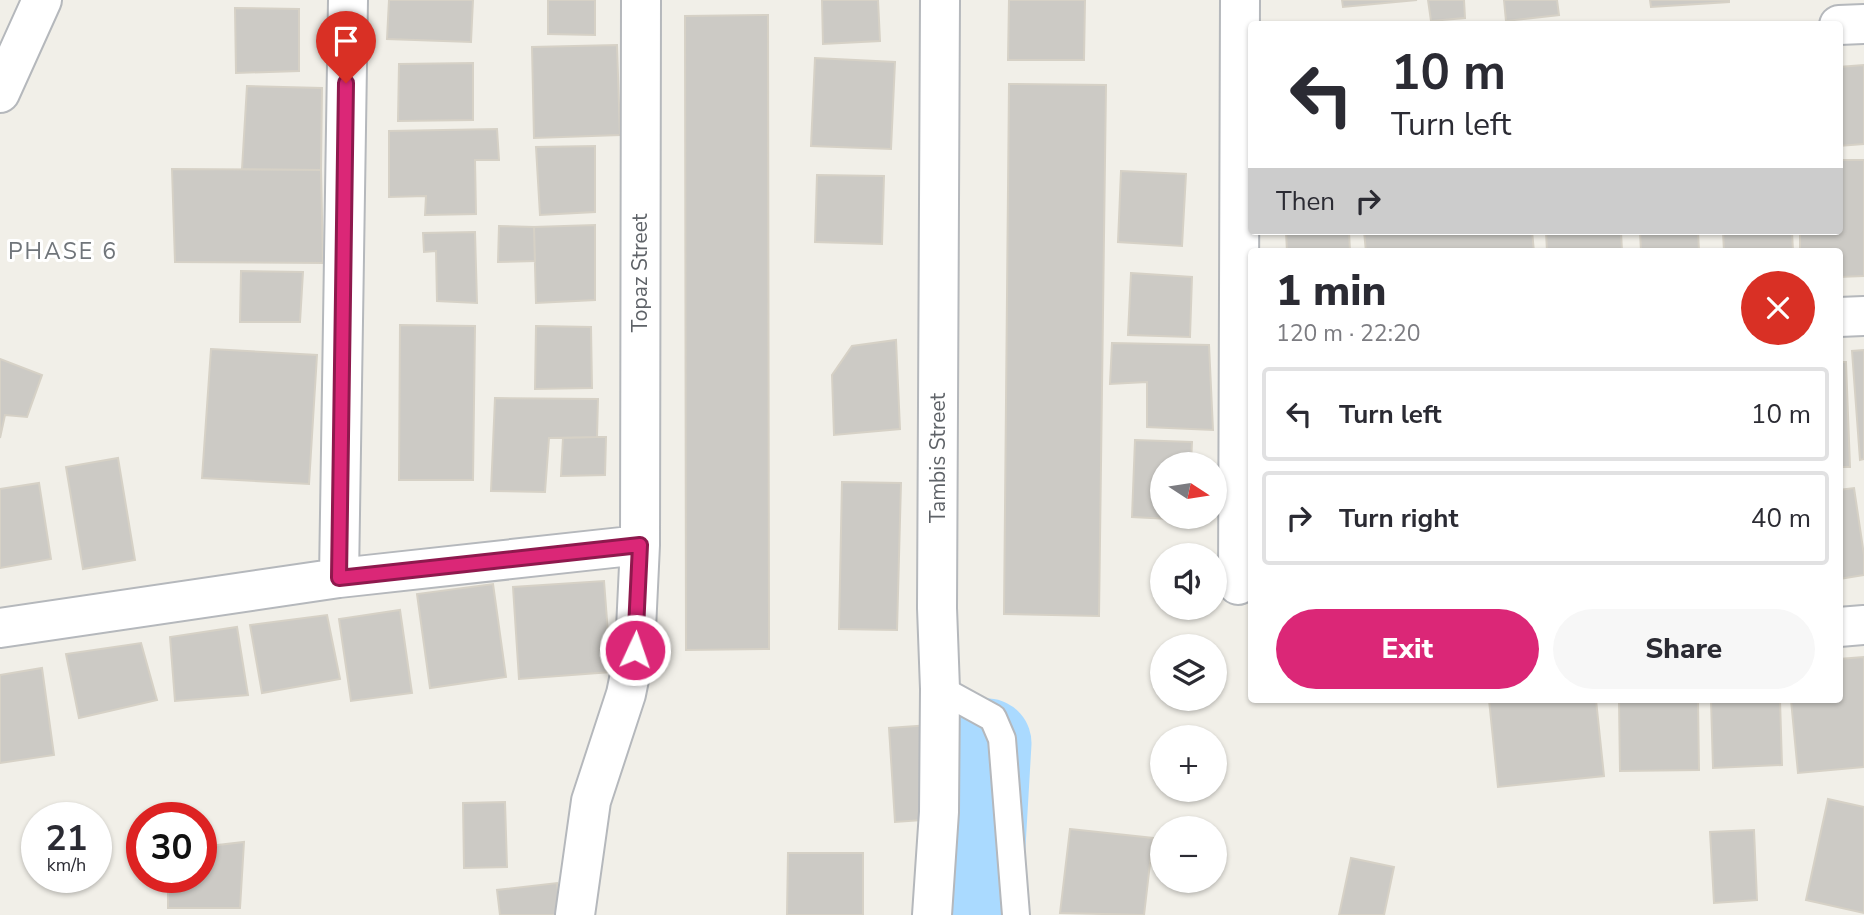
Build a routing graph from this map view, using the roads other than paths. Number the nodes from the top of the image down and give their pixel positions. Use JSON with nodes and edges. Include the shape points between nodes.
{"nodes":[{"id":1,"x":42,"y":0,"type":"edge"},
{"id":2,"x":348,"y":0,"type":"edge"},
{"id":3,"x":641,"y":0,"type":"edge"},
{"id":4,"x":940,"y":0,"type":"edge"},
{"id":5,"x":1240,"y":0,"type":"edge"},
{"id":6,"x":1864,"y":24,"type":"edge"},
{"id":7,"x":1843,"y":25,"type":"edge"},
{"id":8,"x":1245,"y":61,"type":"edge"},
{"id":9,"x":0,"y":93,"type":"edge"},
{"id":10,"x":1864,"y":316,"type":"edge"},
{"id":11,"x":1843,"y":317,"type":"edge"},
{"id":12,"x":1244,"y":354,"type":"edge"},
{"id":13,"x":640,"y":545,"type":"junction"},
{"id":14,"x":339,"y":578,"type":"junction"},
{"id":15,"x":1238,"y":585,"type":"dead end"},
{"id":16,"x":1864,"y":625,"type":"edge"},
{"id":17,"x":1843,"y":626,"type":"edge"},
{"id":18,"x":0,"y":628,"type":"edge"},
{"id":19,"x":940,"y":689,"type":"junction"},
{"id":20,"x":575,"y":915,"type":"edge"},
{"id":21,"x":932,"y":915,"type":"edge"},
{"id":22,"x":1016,"y":915,"type":"edge"}],
"edges":[{"from":1,"to":9,"type":"street"},
{"from":2,"to":14,"type":"street"},
{"from":3,"to":13,"type":"street","name":"Topaz Street"},
{"from":4,"to":19,"type":"street","name":"Tambis Street"},
{"from":5,"to":8,"type":"street"},
{"from":6,"to":7,"type":"street"},
{"from":8,"to":12,"type":"street"},
{"from":10,"to":11,"type":"street"},
{"from":12,"to":15,"type":"street"},
{"from":13,"to":14,"type":"street"},
{"from":13,"to":20,"type":"street","name":"Topaz Street","via":[[635,650],[626,694],[591,801]]},
{"from":14,"to":18,"type":"street"},
{"from":16,"to":17,"type":"street"},
{"from":19,"to":21,"type":"street","name":"Tambis Street"},
{"from":19,"to":22,"type":"lane","via":[[993,718],[1002,739]]}]}
